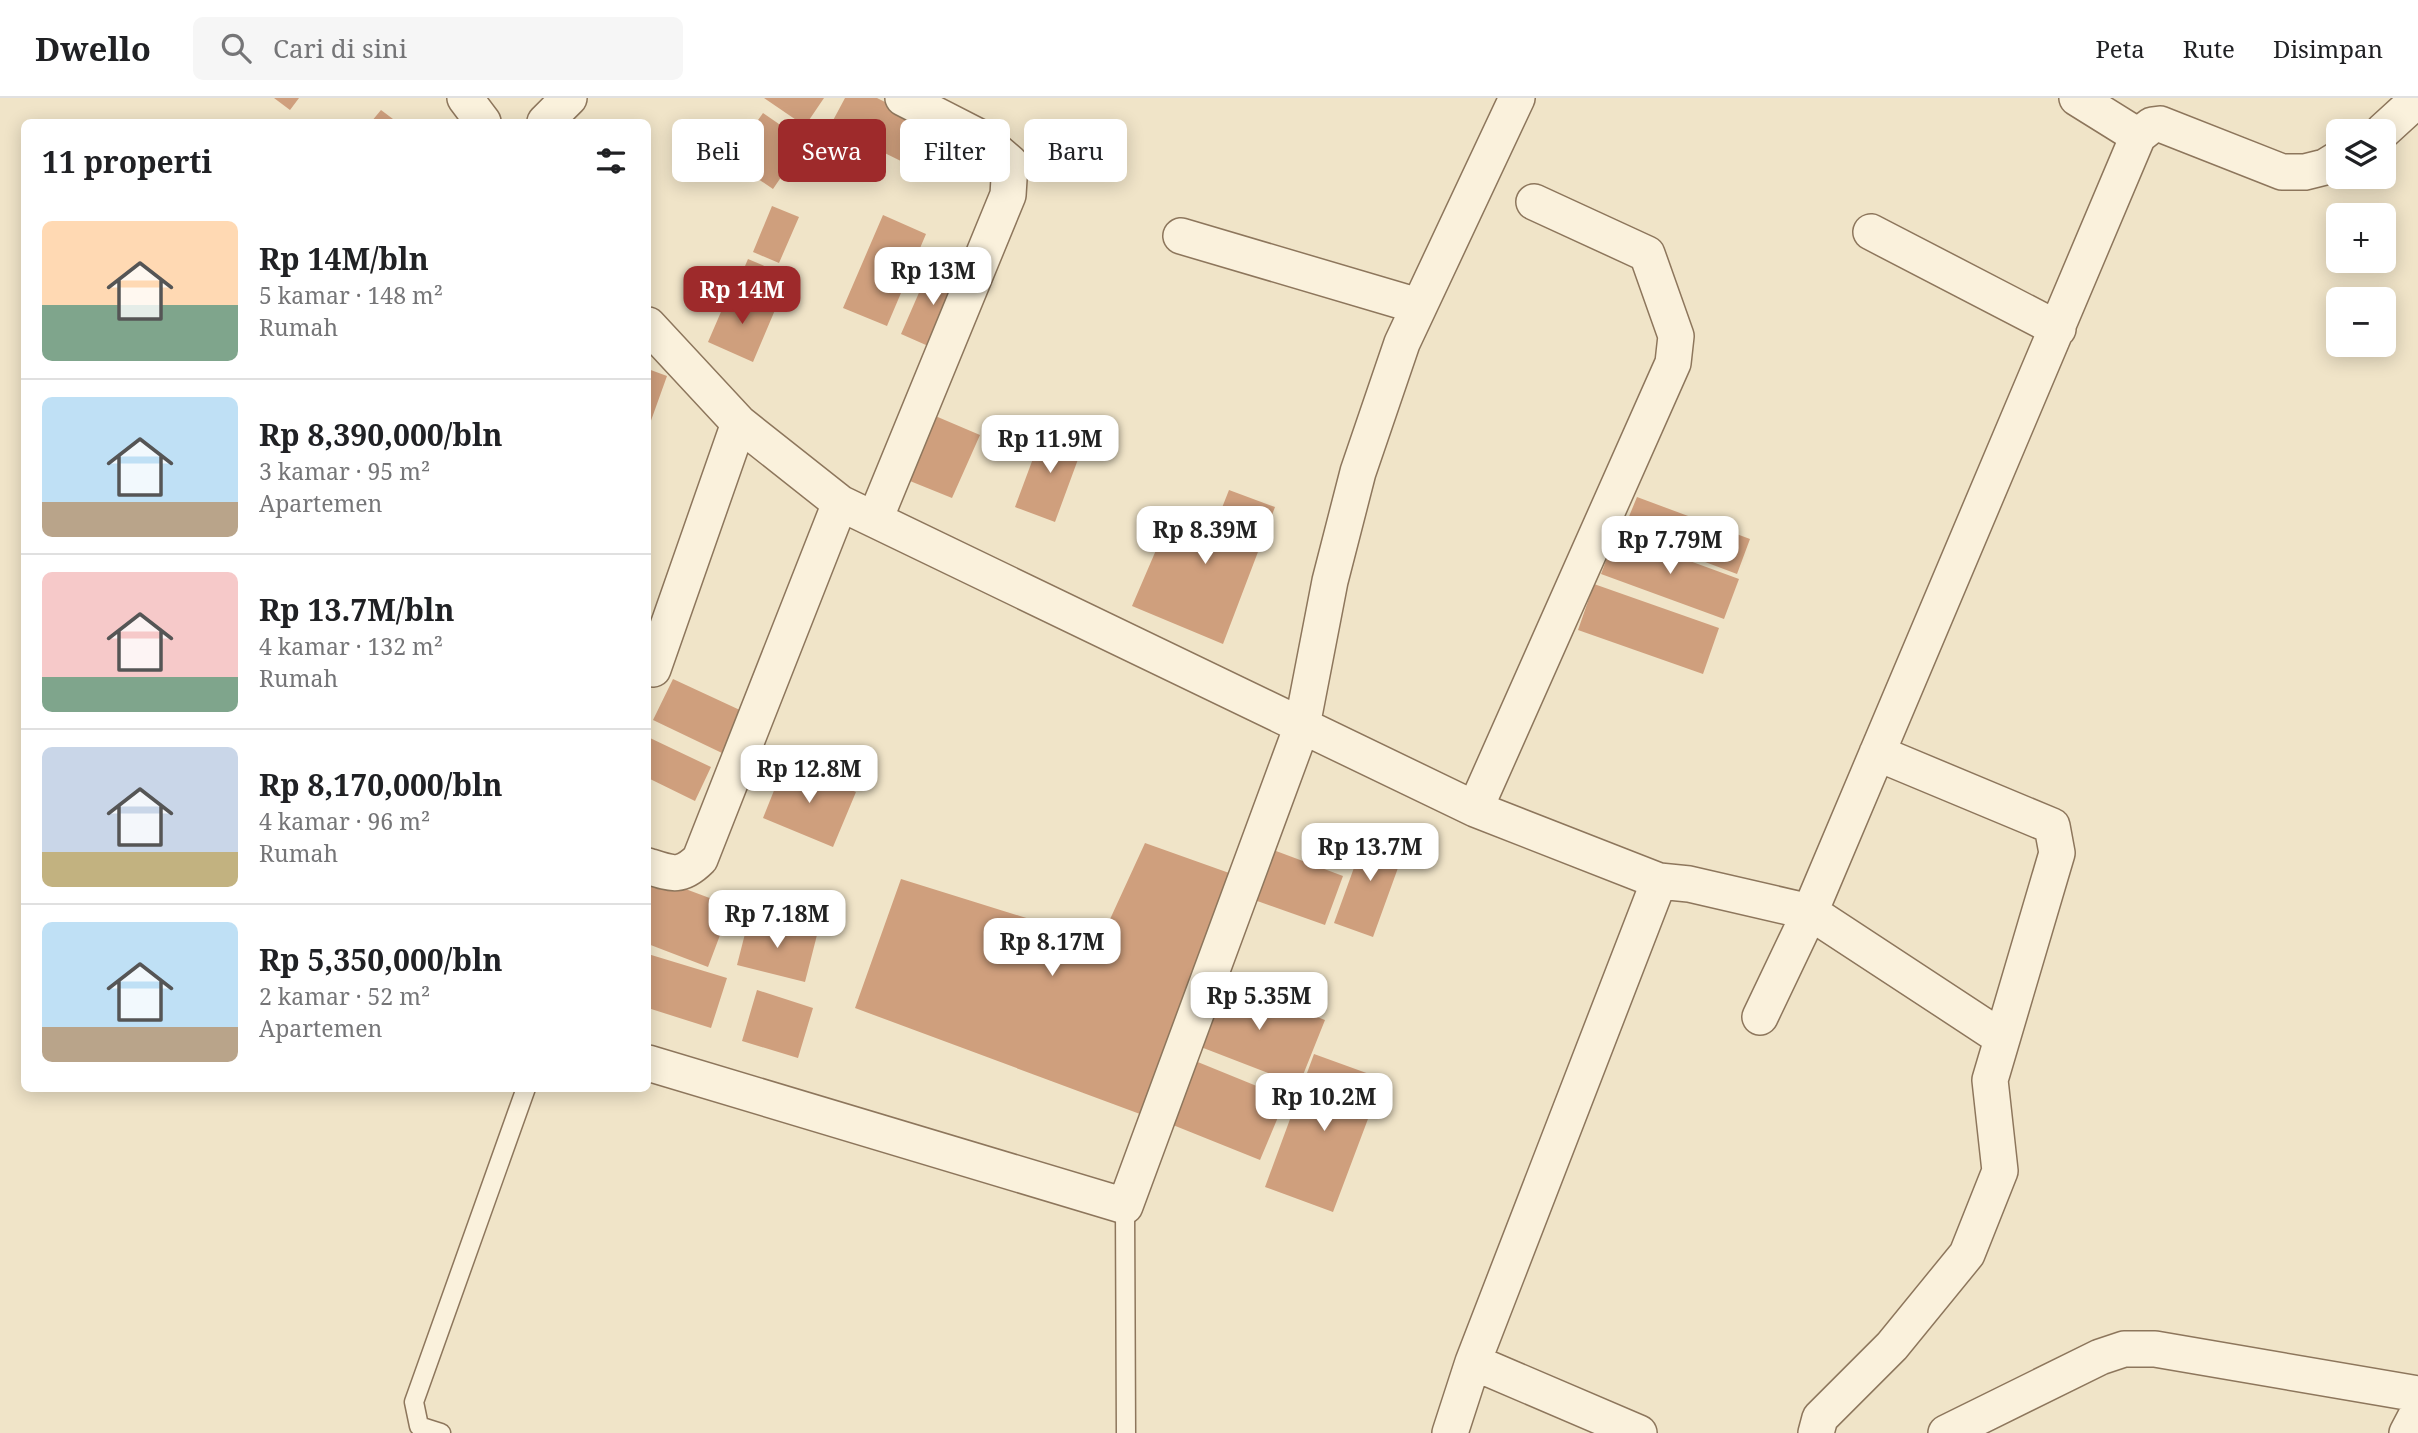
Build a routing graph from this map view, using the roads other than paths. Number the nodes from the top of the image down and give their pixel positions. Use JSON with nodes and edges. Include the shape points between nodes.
{"nodes":[{"id":1,"x":465,"y":98,"type":"edge"},
{"id":2,"x":569,"y":98,"type":"edge"},
{"id":3,"x":903,"y":98,"type":"edge"},
{"id":4,"x":1517,"y":98,"type":"edge"},
{"id":5,"x":2077,"y":98,"type":"edge"},
{"id":6,"x":2418,"y":99,"type":"edge"},
{"id":7,"x":481,"y":119,"type":"edge"},
{"id":8,"x":548,"y":119,"type":"edge"},
{"id":9,"x":2396,"y":119,"type":"edge"},
{"id":10,"x":2138,"y":136,"type":"junction"},
{"id":11,"x":2326,"y":166,"type":"edge"},
{"id":12,"x":1534,"y":202,"type":"dead end"},
{"id":13,"x":1871,"y":232,"type":"dead end"},
{"id":14,"x":1181,"y":236,"type":"dead end"},
{"id":15,"x":1418,"y":306,"type":"junction"},
{"id":16,"x":651,"y":328,"type":"edge"},
{"id":17,"x":2057,"y":330,"type":"junction"},
{"id":18,"x":739,"y":423,"type":"junction"},
{"id":19,"x":841,"y":503,"type":"junction"},
{"id":20,"x":875,"y":519,"type":"junction"},
{"id":21,"x":653,"y":668,"type":"dead end"},
{"id":22,"x":1302,"y":726,"type":"junction"},
{"id":23,"x":1877,"y":754,"type":"junction"},
{"id":24,"x":1475,"y":809,"type":"junction"},
{"id":25,"x":651,"y":867,"type":"edge"},
{"id":26,"x":1659,"y":881,"type":"junction"},
{"id":27,"x":1810,"y":912,"type":"junction"},
{"id":28,"x":1760,"y":1017,"type":"dead end"},
{"id":29,"x":2002,"y":1038,"type":"junction"},
{"id":30,"x":651,"y":1064,"type":"edge"},
{"id":31,"x":525,"y":1092,"type":"edge"},
{"id":32,"x":1125,"y":1206,"type":"junction"},
{"id":33,"x":1473,"y":1362,"type":"junction"},
{"id":34,"x":2418,"y":1394,"type":"edge"},
{"id":35,"x":2418,"y":1412,"type":"edge"},
{"id":36,"x":441,"y":1433,"type":"edge"},
{"id":37,"x":1126,"y":1433,"type":"edge"},
{"id":38,"x":1450,"y":1433,"type":"edge"},
{"id":39,"x":1639,"y":1433,"type":"edge"},
{"id":40,"x":1816,"y":1433,"type":"edge"},
{"id":41,"x":1946,"y":1433,"type":"edge"},
{"id":42,"x":2407,"y":1433,"type":"edge"}],
"edges":[{"from":1,"to":7,"type":"street"},
{"from":2,"to":8,"type":"street"},
{"from":3,"to":20,"type":"street","via":[[981,138],[1010,163],[1008,195]]},
{"from":4,"to":15,"type":"street"},
{"from":5,"to":10,"type":"street"},
{"from":6,"to":9,"type":"street"},
{"from":10,"to":11,"type":"street","via":[[2160,124],[2282,172]]},
{"from":10,"to":17,"type":"street"},
{"from":12,"to":24,"type":"street","via":[[1647,254],[1676,336],[1673,363]]},
{"from":13,"to":17,"type":"street"},
{"from":14,"to":15,"type":"street"},
{"from":15,"to":22,"type":"street","via":[[1358,472]]},
{"from":16,"to":18,"type":"street"},
{"from":17,"to":23,"type":"street"},
{"from":18,"to":19,"type":"street"},
{"from":18,"to":21,"type":"street"},
{"from":19,"to":20,"type":"street"},
{"from":19,"to":25,"type":"street","via":[[700,859],[688,871],[670,873]]},
{"from":20,"to":22,"type":"street"},
{"from":22,"to":24,"type":"street"},
{"from":22,"to":32,"type":"street"},
{"from":23,"to":27,"type":"street"},
{"from":23,"to":29,"type":"street","via":[[2052,825],[2057,853]]},
{"from":24,"to":26,"type":"street"},
{"from":26,"to":27,"type":"street"},
{"from":26,"to":33,"type":"street"},
{"from":27,"to":28,"type":"street"},
{"from":27,"to":29,"type":"street"},
{"from":29,"to":40,"type":"street","via":[[1990,1080],[2000,1171],[1967,1254],[1892,1346],[1820,1418]]},
{"from":30,"to":32,"type":"street"},
{"from":31,"to":36,"type":"lane","via":[[414,1402],[419,1426]]},
{"from":32,"to":37,"type":"lane"},
{"from":33,"to":38,"type":"street"},
{"from":33,"to":39,"type":"street"},
{"from":34,"to":41,"type":"street","via":[[2155,1349],[2124,1349]]},
{"from":35,"to":42,"type":"street"}]}
